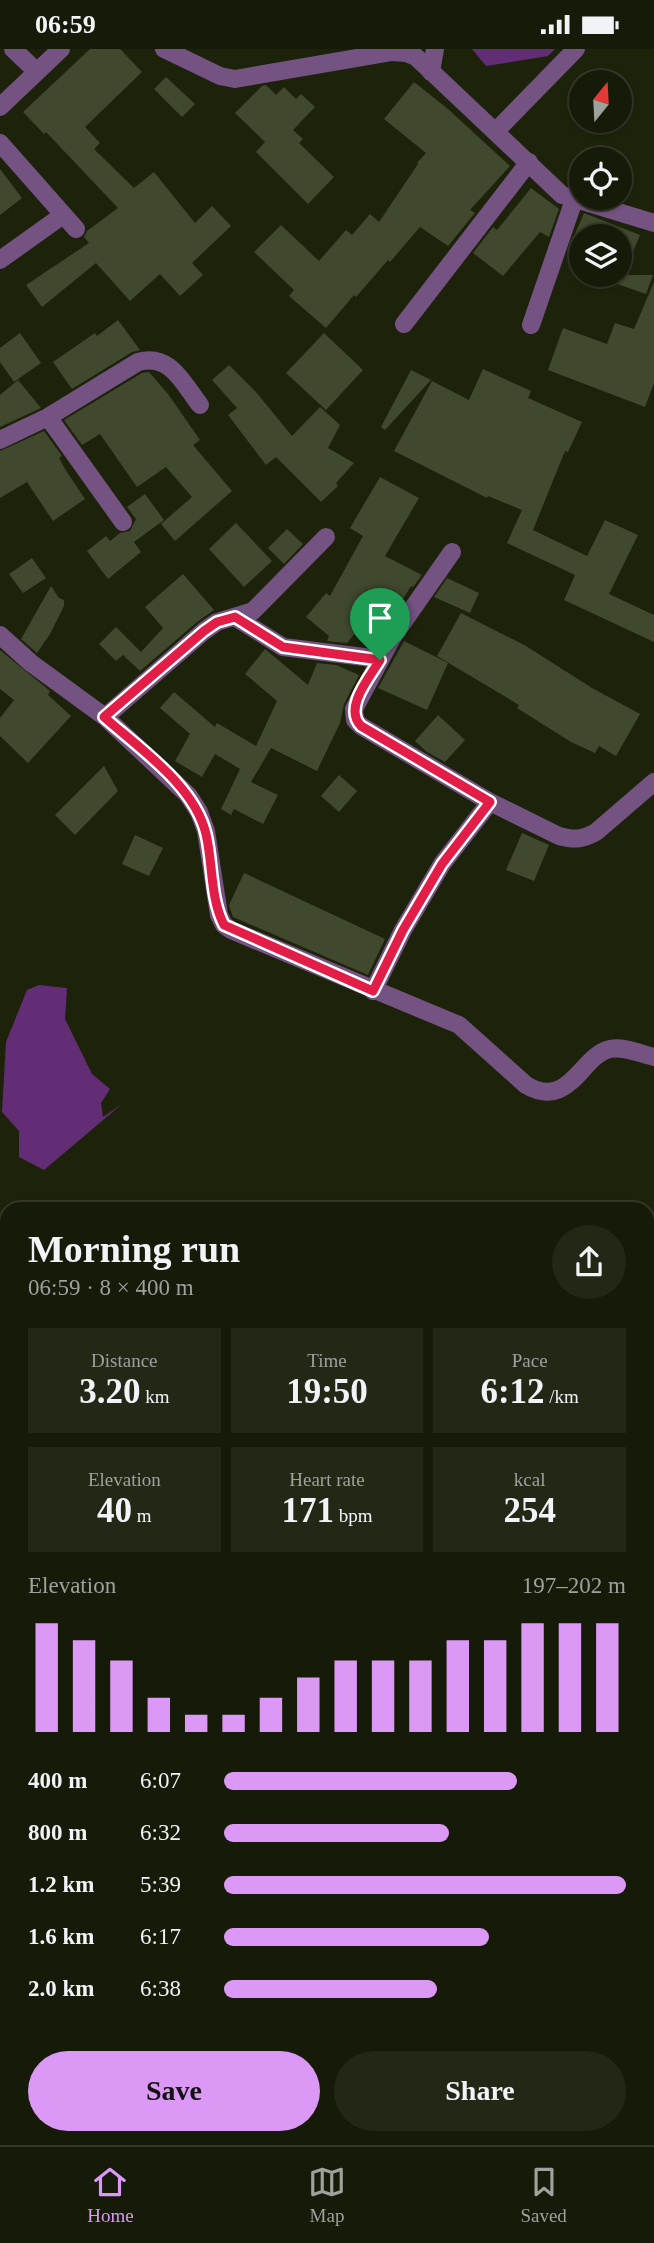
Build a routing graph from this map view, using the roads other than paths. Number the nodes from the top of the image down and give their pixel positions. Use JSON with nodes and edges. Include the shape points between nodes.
{"nodes":[{"id":1,"x":13,"y":49,"type":"edge"},
{"id":2,"x":61,"y":49,"type":"edge"},
{"id":3,"x":164,"y":49,"type":"edge"},
{"id":4,"x":435,"y":49,"type":"edge"},
{"id":5,"x":576,"y":49,"type":"edge"},
{"id":6,"x":39,"y":70,"type":"junction"},
{"id":7,"x":431,"y":72,"type":"junction"},
{"id":8,"x":0,"y":107,"type":"edge"},
{"id":9,"x":496,"y":131,"type":"junction"},
{"id":10,"x":0,"y":143,"type":"edge"},
{"id":11,"x":529,"y":162,"type":"junction"},
{"id":12,"x":569,"y":197,"type":"edge"},
{"id":13,"x":571,"y":210,"type":"edge"},
{"id":14,"x":609,"y":210,"type":"edge"},
{"id":15,"x":63,"y":215,"type":"junction"},
{"id":16,"x":654,"y":223,"type":"edge"},
{"id":17,"x":76,"y":229,"type":"dead end"},
{"id":18,"x":0,"y":260,"type":"edge"},
{"id":19,"x":404,"y":324,"type":"dead end"},
{"id":20,"x":531,"y":325,"type":"dead end"},
{"id":21,"x":200,"y":405,"type":"dead end"},
{"id":22,"x":48,"y":417,"type":"junction"},
{"id":23,"x":0,"y":440,"type":"edge"},
{"id":24,"x":122,"y":521,"type":"dead end"},
{"id":25,"x":326,"y":537,"type":"dead end"},
{"id":26,"x":452,"y":552,"type":"dead end"},
{"id":27,"x":235,"y":617,"type":"junction"},
{"id":28,"x":0,"y":635,"type":"edge"},
{"id":29,"x":380,"y":660,"type":"junction"},
{"id":30,"x":104,"y":717,"type":"junction"},
{"id":31,"x":654,"y":782,"type":"edge"},
{"id":32,"x":490,"y":802,"type":"junction"},
{"id":33,"x":373,"y":991,"type":"junction"},
{"id":34,"x":654,"y":1057,"type":"edge"}],
"edges":[{"from":1,"to":6,"type":"street"},
{"from":2,"to":6,"type":"street"},
{"from":3,"to":7,"type":"street","via":[[228,78],[392,52],[416,57]]},
{"from":4,"to":7,"type":"street"},
{"from":5,"to":9,"type":"street"},
{"from":6,"to":8,"type":"street"},
{"from":7,"to":9,"type":"street"},
{"from":9,"to":11,"type":"street"},
{"from":10,"to":15,"type":"street"},
{"from":11,"to":12,"type":"street"},
{"from":11,"to":19,"type":"street"},
{"from":13,"to":20,"type":"street"},
{"from":14,"to":16,"type":"street"},
{"from":15,"to":17,"type":"street"},
{"from":15,"to":18,"type":"street"},
{"from":21,"to":22,"type":"street","via":[[166,363],[151,359],[138,362]]},
{"from":22,"to":23,"type":"street"},
{"from":22,"to":24,"type":"street"},
{"from":25,"to":27,"type":"street","via":[[260,605]]},
{"from":26,"to":29,"type":"street"},
{"from":27,"to":29,"type":"street","via":[[283,647]]},
{"from":27,"to":30,"type":"street","via":[[204,631]]},
{"from":28,"to":30,"type":"street"},
{"from":29,"to":32,"type":"street","via":[[354,709],[355,720]]},
{"from":30,"to":33,"type":"street","via":[[169,775],[200,812],[224,925]]},
{"from":31,"to":32,"type":"street","via":[[596,832],[576,840]]},
{"from":32,"to":33,"type":"street","via":[[442,864]]},
{"from":33,"to":34,"type":"street","via":[[459,1025],[538,1092],[574,1080],[612,1048]]}]}
